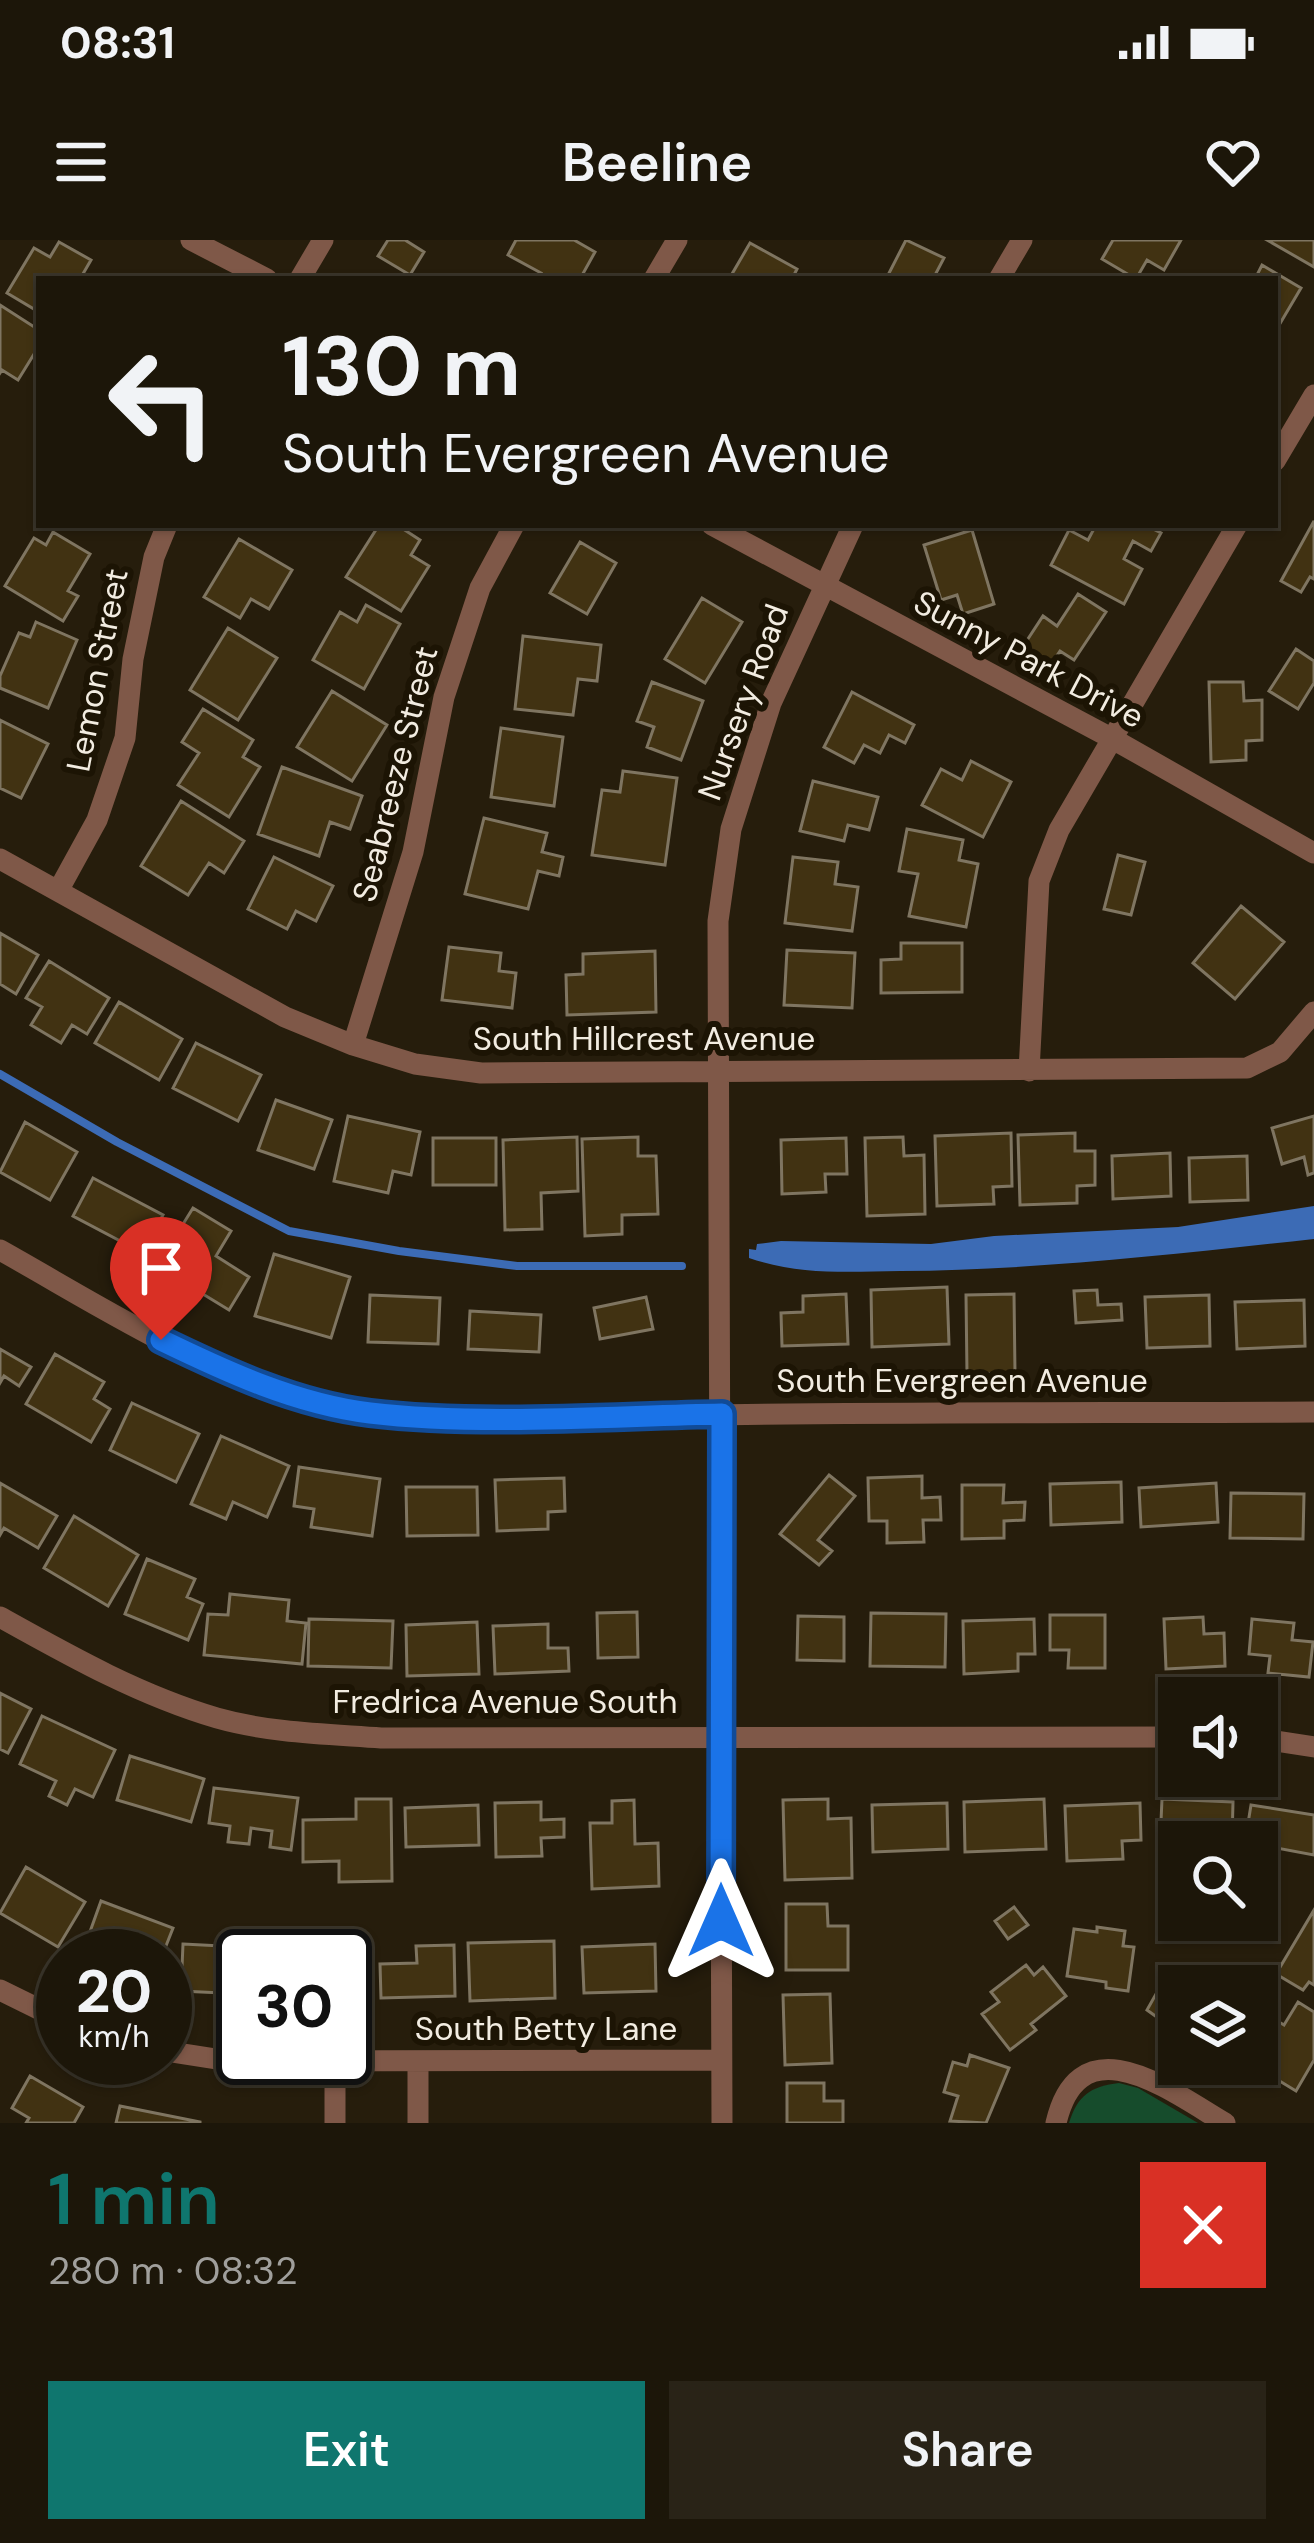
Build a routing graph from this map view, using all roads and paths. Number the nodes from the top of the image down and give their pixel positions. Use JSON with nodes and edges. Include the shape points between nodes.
{"nodes":[{"id":1,"x":191,"y":240,"type":"edge"},
{"id":2,"x":323,"y":240,"type":"edge"},
{"id":3,"x":677,"y":240,"type":"edge"},
{"id":4,"x":1022,"y":240,"type":"edge"},
{"id":5,"x":261,"y":276,"type":"edge"},
{"id":6,"x":302,"y":276,"type":"edge"},
{"id":7,"x":656,"y":276,"type":"edge"},
{"id":8,"x":1001,"y":276,"type":"edge"},
{"id":9,"x":1314,"y":394,"type":"edge"},
{"id":10,"x":1278,"y":455,"type":"edge"},
{"id":11,"x":166,"y":528,"type":"edge"},
{"id":12,"x":512,"y":528,"type":"edge"},
{"id":13,"x":717,"y":528,"type":"edge"},
{"id":14,"x":851,"y":528,"type":"edge"},
{"id":15,"x":1235,"y":528,"type":"edge"},
{"id":16,"x":822,"y":586,"type":"junction"},
{"id":17,"x":1111,"y":738,"type":"junction"},
{"id":18,"x":1314,"y":853,"type":"edge"},
{"id":19,"x":0,"y":859,"type":"edge"},
{"id":20,"x":58,"y":891,"type":"junction"},
{"id":21,"x":1314,"y":1012,"type":"edge"},
{"id":22,"x":353,"y":1045,"type":"junction"},
{"id":23,"x":1029,"y":1071,"type":"junction"},
{"id":24,"x":718,"y":1072,"type":"junction"},
{"id":25,"x":0,"y":1250,"type":"edge"},
{"id":26,"x":1314,"y":1412,"type":"edge"},
{"id":27,"x":722,"y":1414,"type":"junction"},
{"id":28,"x":0,"y":1617,"type":"edge"},
{"id":29,"x":722,"y":1734,"type":"junction"},
{"id":30,"x":1158,"y":1737,"type":"edge"},
{"id":31,"x":1278,"y":1741,"type":"edge"},
{"id":32,"x":1314,"y":1747,"type":"edge"},
{"id":33,"x":2,"y":1994,"type":"edge"},
{"id":34,"x":36,"y":2009,"type":"edge"},
{"id":35,"x":721,"y":2060,"type":"junction"},
{"id":36,"x":418,"y":2062,"type":"junction"},
{"id":37,"x":372,"y":2063,"type":"edge"},
{"id":38,"x":335,"y":2085,"type":"edge"},
{"id":39,"x":335,"y":2123,"type":"edge"},
{"id":40,"x":418,"y":2123,"type":"edge"},
{"id":41,"x":722,"y":2123,"type":"edge"},
{"id":42,"x":1056,"y":2123,"type":"edge"},
{"id":43,"x":1225,"y":2123,"type":"edge"}],
"edges":[{"from":1,"to":5,"type":"street"},
{"from":2,"to":6,"type":"street"},
{"from":3,"to":7,"type":"street"},
{"from":4,"to":8,"type":"street"},
{"from":9,"to":10,"type":"street"},
{"from":11,"to":20,"type":"street","name":"Lemon Street","via":[[133,658],[124,738],[97,820]]},
{"from":12,"to":22,"type":"street","name":"Seabreeze Street","via":[[480,588],[444,697],[413,852]]},
{"from":13,"to":16,"type":"street","name":"Sunny Park Drive"},
{"from":14,"to":16,"type":"street","name":"Nursery Road"},
{"from":15,"to":17,"type":"street"},
{"from":16,"to":17,"type":"street","name":"Sunny Park Drive"},
{"from":16,"to":24,"type":"street","name":"Nursery Road","via":[[771,703],[731,829],[718,921]]},
{"from":17,"to":18,"type":"street","name":"Sunny Park Drive"},
{"from":17,"to":23,"type":"street","via":[[1039,881]]},
{"from":19,"to":20,"type":"street","name":"South Hillcrest Avenue"},
{"from":20,"to":22,"type":"street","name":"South Hillcrest Avenue","via":[[285,1017]]},
{"from":21,"to":23,"type":"street","name":"South Hillcrest Avenue","via":[[1280,1052],[1246,1068]]},
{"from":22,"to":24,"type":"street","name":"South Hillcrest Avenue","via":[[481,1073]]},
{"from":23,"to":24,"type":"street","name":"South Hillcrest Avenue"},
{"from":24,"to":27,"type":"street","name":"Nursery Road"},
{"from":25,"to":27,"type":"street","name":"South Evergreen Avenue","via":[[200,1359],[316,1402],[439,1416]]},
{"from":26,"to":27,"type":"street","name":"South Evergreen Avenue"},
{"from":27,"to":29,"type":"street","name":"Nursery Road"},
{"from":28,"to":29,"type":"street","name":"Fredrica Avenue South","via":[[141,1690],[219,1718],[292,1732]]},
{"from":29,"to":30,"type":"street","name":"Fredrica Avenue South"},
{"from":29,"to":35,"type":"street","name":"Nursery Road"},
{"from":31,"to":32,"type":"street"},
{"from":33,"to":34,"type":"street"},
{"from":35,"to":36,"type":"street","name":"South Betty Lane"},
{"from":35,"to":41,"type":"street","name":"South Betty Lane"},
{"from":36,"to":37,"type":"street","name":"South Betty Lane"},
{"from":36,"to":40,"type":"street"},
{"from":38,"to":39,"type":"street"},
{"from":42,"to":43,"type":"street","via":[[1074,2084],[1117,2067]]}]}
